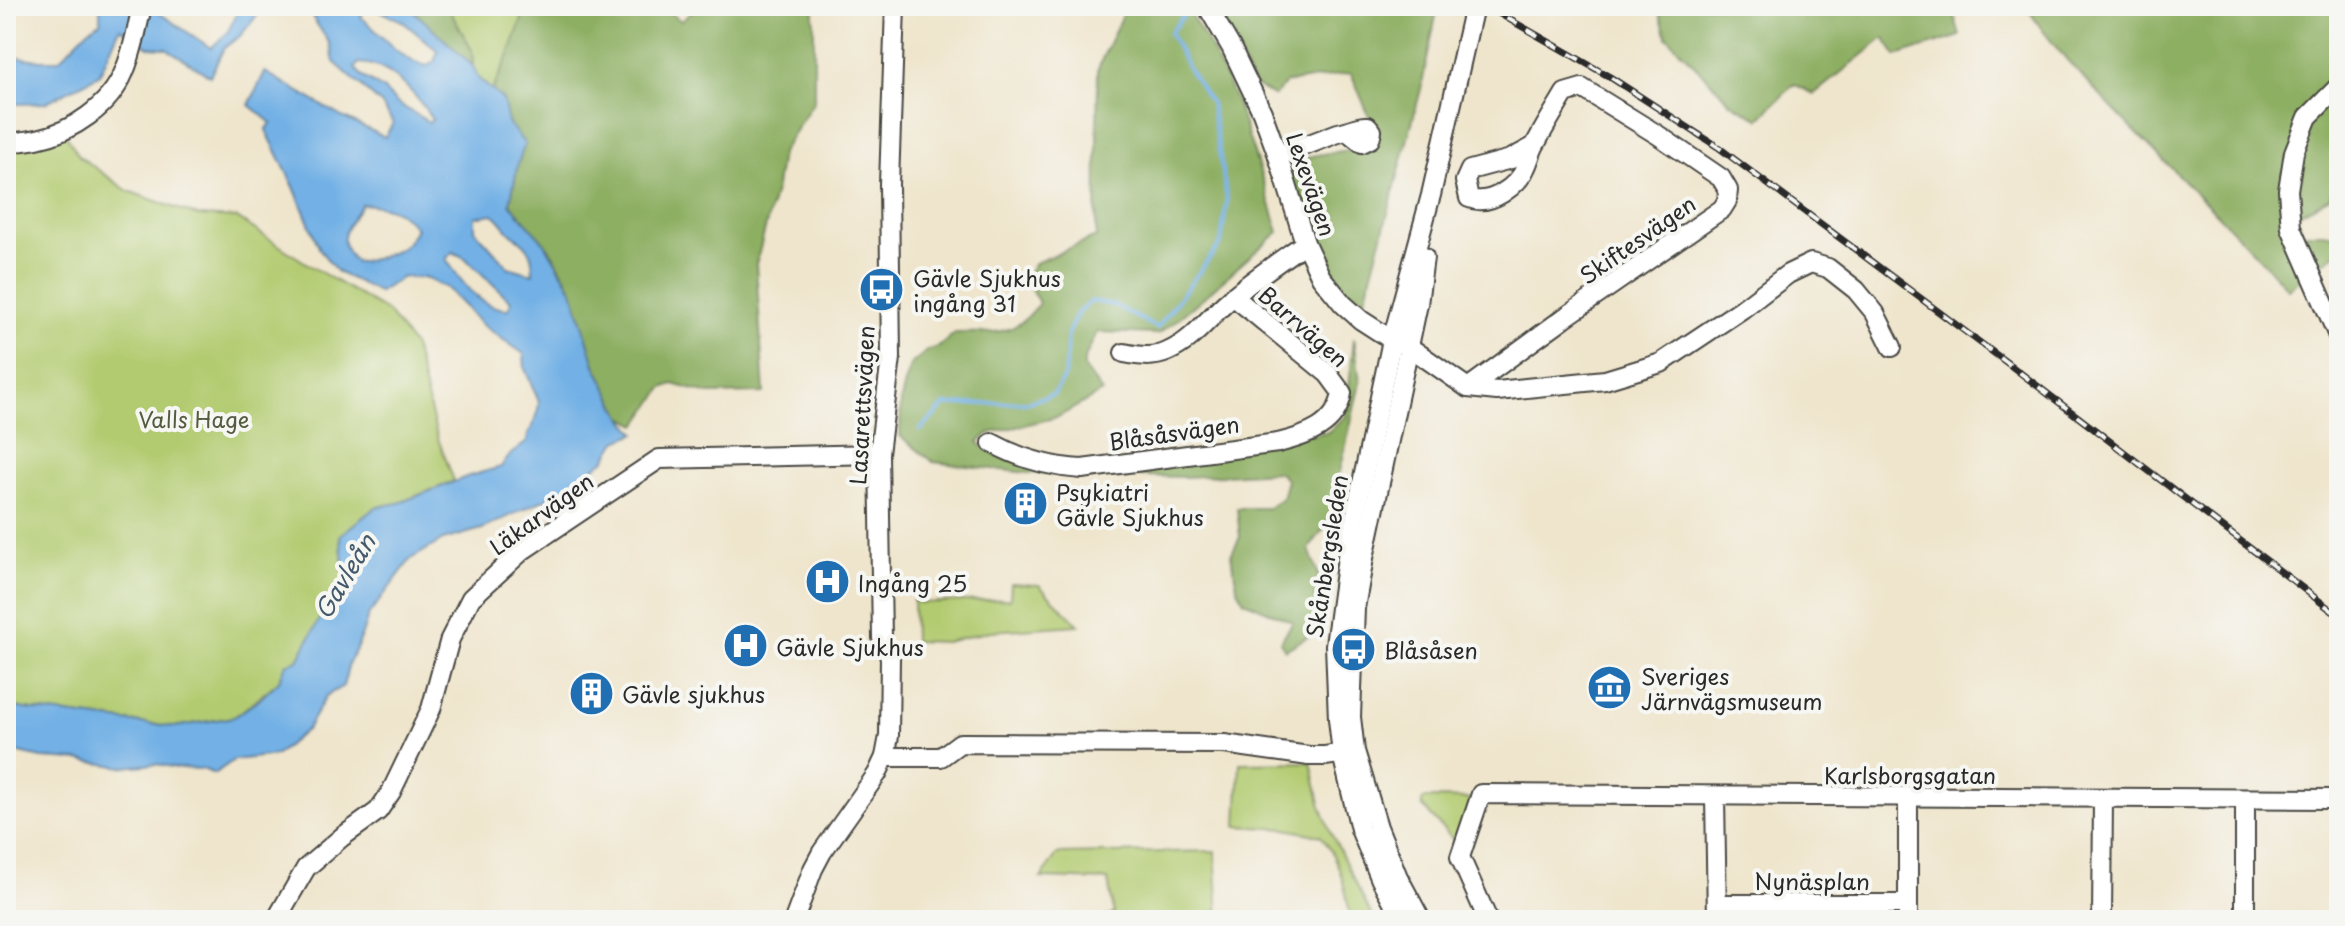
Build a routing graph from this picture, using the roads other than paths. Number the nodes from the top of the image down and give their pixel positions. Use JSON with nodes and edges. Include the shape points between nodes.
{"nodes":[{"id":1,"x":142,"y":6,"type":"edge"},
{"id":2,"x":895,"y":6,"type":"edge"},
{"id":3,"x":1474,"y":6,"type":"edge"},
{"id":4,"x":1211,"y":12,"type":"edge"},
{"id":5,"x":2339,"y":86,"type":"edge"},
{"id":6,"x":1348,"y":132,"type":"dead end"},
{"id":7,"x":6,"y":143,"type":"edge"},
{"id":8,"x":1533,"y":147,"type":"dead end"},
{"id":9,"x":1278,"y":156,"type":"junction"},
{"id":10,"x":1305,"y":243,"type":"junction"},
{"id":11,"x":1233,"y":296,"type":"junction"},
{"id":12,"x":2339,"y":338,"type":"edge"},
{"id":13,"x":1400,"y":343,"type":"junction"},
{"id":14,"x":1892,"y":347,"type":"dead end"},
{"id":15,"x":1124,"y":353,"type":"dead end"},
{"id":16,"x":1468,"y":388,"type":"junction"},
{"id":17,"x":1342,"y":393,"type":"joint"},
{"id":18,"x":992,"y":443,"type":"dead end"},
{"id":19,"x":879,"y":454,"type":"junction"},
{"id":20,"x":1348,"y":753,"type":"junction"},
{"id":21,"x":885,"y":757,"type":"junction"},
{"id":22,"x":1715,"y":797,"type":"junction"},
{"id":23,"x":1908,"y":798,"type":"junction"},
{"id":24,"x":2103,"y":798,"type":"junction"},
{"id":25,"x":2245,"y":799,"type":"junction"},
{"id":26,"x":2339,"y":799,"type":"edge"},
{"id":27,"x":1717,"y":912,"type":"edge"},
{"id":28,"x":1813,"y":912,"type":"edge"},
{"id":29,"x":1908,"y":912,"type":"edge"},
{"id":30,"x":276,"y":920,"type":"edge"},
{"id":31,"x":794,"y":920,"type":"edge"},
{"id":32,"x":1403,"y":920,"type":"edge"},
{"id":33,"x":1421,"y":920,"type":"edge"},
{"id":34,"x":1488,"y":920,"type":"edge"},
{"id":35,"x":2102,"y":920,"type":"edge"},
{"id":36,"x":2245,"y":920,"type":"edge"}],
"edges":[{"from":1,"to":7,"type":"street","via":[[124,73],[113,93],[75,125],[40,139]]},
{"from":2,"to":19,"type":"street","name":"Lasarettsvägen","via":[[891,358]]},
{"from":3,"to":13,"type":"street","name":"Skånbergsleden","via":[[1431,195],[1418,304]]},
{"from":4,"to":9,"type":"street","name":"Lexevägen","via":[[1249,83]]},
{"from":5,"to":12,"type":"street","via":[[2308,117],[2294,152],[2288,190],[2291,228]]},
{"from":6,"to":9,"type":"street"},
{"from":8,"to":16,"type":"street","name":"Skiftesvägen","via":[[1565,93],[1582,88],[1721,178],[1727,201]]},
{"from":9,"to":10,"type":"street","name":"Lexevägen"},
{"from":10,"to":11,"type":"street"},
{"from":10,"to":13,"type":"street","name":"Lexevägen","via":[[1321,277],[1343,304]]},
{"from":11,"to":15,"type":"street","via":[[1179,346],[1145,357]]},
{"from":11,"to":17,"type":"street","name":"Barrvägen","via":[[1328,374]]},
{"from":13,"to":16,"type":"street"},
{"from":13,"to":20,"type":"street","name":"Skånbergsleden","via":[[1355,608]]},
{"from":14,"to":16,"type":"street","via":[[1856,290],[1828,268],[1811,263],[1661,363],[1605,380],[1497,391]]},
{"from":17,"to":18,"type":"street","name":"Blåsåsvägen","via":[[1324,426],[1278,443],[1082,469],[1063,468]]},
{"from":19,"to":21,"type":"street","name":"Lasarettsvägen","via":[[882,638],[890,658]]},
{"from":19,"to":30,"type":"street","name":"Läkarvägen","via":[[659,459],[523,550],[471,598],[450,639],[431,709],[385,802],[306,868]]},
{"from":20,"to":21,"type":"street","via":[[1309,756],[1224,744],[960,743],[941,757]]},
{"from":20,"to":32,"type":"street","name":"Skånbergsleden","via":[[1360,829]]},
{"from":20,"to":33,"type":"street","name":"Skånbergsleden"},
{"from":21,"to":31,"type":"street","name":"Lasarettsvägen","via":[[822,852]]},
{"from":22,"to":23,"type":"street","name":"Karlsborgsgatan"},
{"from":22,"to":27,"type":"street"},
{"from":22,"to":34,"type":"street","name":"Karlsborgsgatan","via":[[1481,794],[1460,857]]},
{"from":23,"to":24,"type":"street","name":"Karlsborgsgatan"},
{"from":23,"to":29,"type":"street"},
{"from":24,"to":25,"type":"street","name":"Karlsborgsgatan"},
{"from":24,"to":35,"type":"street"},
{"from":25,"to":26,"type":"street","name":"Karlsborgsgatan"},
{"from":25,"to":36,"type":"street"},
{"from":27,"to":28,"type":"street","name":"Nynäsplan"},
{"from":28,"to":29,"type":"street","name":"Nynäsplan"}]}
